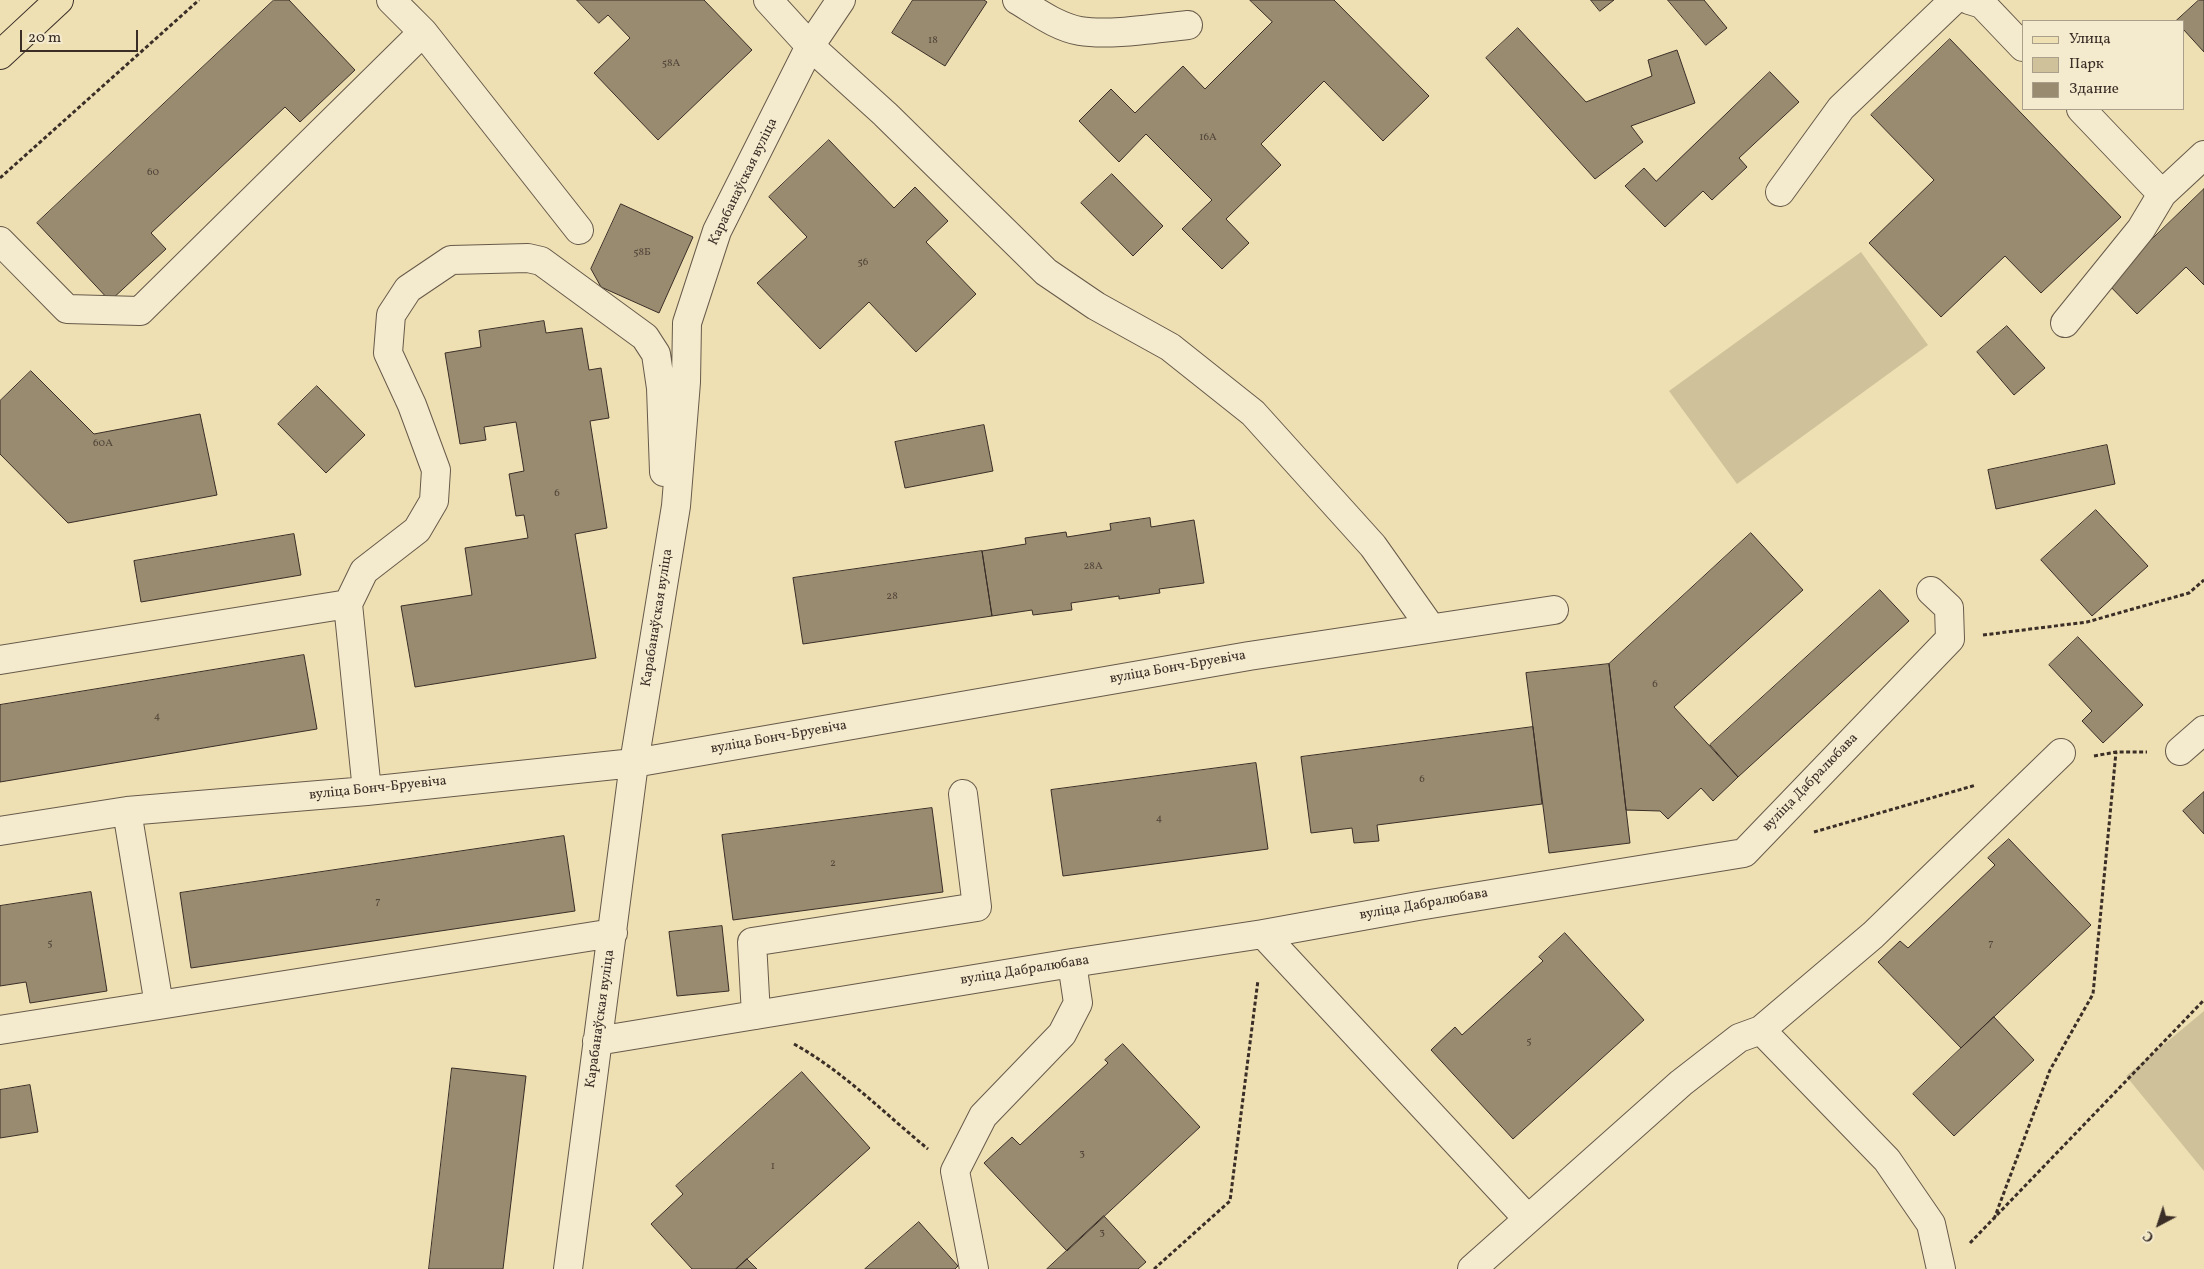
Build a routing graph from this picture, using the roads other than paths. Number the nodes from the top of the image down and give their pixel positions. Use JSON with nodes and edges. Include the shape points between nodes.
{"nodes":[{"id":1,"x":60,"y":0,"type":"edge"},
{"id":2,"x":391,"y":0,"type":"edge"},
{"id":3,"x":768,"y":0,"type":"edge"},
{"id":4,"x":841,"y":0,"type":"edge"},
{"id":5,"x":1017,"y":0,"type":"edge"},
{"id":6,"x":1954,"y":0,"type":"edge"},
{"id":7,"x":1969,"y":0,"type":"edge"},
{"id":8,"x":1188,"y":25,"type":"dead end"},
{"id":9,"x":423,"y":32,"type":"junction"},
{"id":10,"x":810,"y":46,"type":"junction"},
{"id":11,"x":2022,"y":46,"type":"edge"},
{"id":12,"x":0,"y":55,"type":"edge"},
{"id":13,"x":2082,"y":110,"type":"edge"},
{"id":14,"x":2204,"y":155,"type":"edge"},
{"id":15,"x":1780,"y":192,"type":"dead end"},
{"id":16,"x":2162,"y":194,"type":"junction"},
{"id":17,"x":579,"y":230,"type":"dead end"},
{"id":18,"x":4,"y":252,"type":"edge"},
{"id":19,"x":2065,"y":324,"type":"dead end"},
{"id":20,"x":676,"y":506,"type":"junction"},
{"id":21,"x":1931,"y":590,"type":"dead end"},
{"id":22,"x":348,"y":604,"type":"junction"},
{"id":23,"x":1554,"y":610,"type":"dead end"},
{"id":24,"x":1431,"y":628,"type":"junction"},
{"id":25,"x":0,"y":660,"type":"edge"},
{"id":26,"x":2204,"y":730,"type":"edge"},
{"id":27,"x":2180,"y":752,"type":"road end"},
{"id":28,"x":2055,"y":759,"type":"road end"},
{"id":29,"x":634,"y":763,"type":"junction"},
{"id":30,"x":367,"y":791,"type":"junction"},
{"id":31,"x":963,"y":794,"type":"dead end"},
{"id":32,"x":127,"y":811,"type":"junction"},
{"id":33,"x":0,"y":831,"type":"edge"},
{"id":34,"x":613,"y":933,"type":"junction"},
{"id":35,"x":1263,"y":934,"type":"junction"},
{"id":36,"x":1072,"y":963,"type":"junction"},
{"id":37,"x":159,"y":1005,"type":"junction"},
{"id":38,"x":756,"y":1015,"type":"junction"},
{"id":39,"x":0,"y":1030,"type":"edge"},
{"id":40,"x":1761,"y":1030,"type":"junction"},
{"id":41,"x":598,"y":1040,"type":"junction"},
{"id":42,"x":1528,"y":1219,"type":"junction"},
{"id":43,"x":568,"y":1269,"type":"edge"},
{"id":44,"x":974,"y":1269,"type":"edge"},
{"id":45,"x":1472,"y":1269,"type":"edge"},
{"id":46,"x":1941,"y":1269,"type":"edge"}],
"edges":[{"from":1,"to":12,"type":"main road"},
{"from":2,"to":9,"type":"street"},
{"from":3,"to":10,"type":"street"},
{"from":4,"to":10,"type":"street","name":"Карабанаўская вуліца"},
{"from":5,"to":8,"type":"street","via":[[1079,31]]},
{"from":6,"to":15,"type":"street","via":[[1841,108]]},
{"from":7,"to":11,"type":"street","via":[[1982,4]]},
{"from":9,"to":17,"type":"street"},
{"from":9,"to":18,"type":"street","via":[[140,311],[67,308]]},
{"from":10,"to":20,"type":"street","name":"Карабанаўская вуліца","via":[[717,231],[687,323],[686,382]]},
{"from":10,"to":24,"type":"street","via":[[885,114],[1046,272],[1096,306],[1170,348],[1253,413],[1373,546]]},
{"from":13,"to":16,"type":"street"},
{"from":14,"to":16,"type":"street"},
{"from":16,"to":19,"type":"street","via":[[2141,229]]},
{"from":20,"to":22,"type":"street","via":[[664,473],[661,388],[656,354],[645,337],[541,261],[528,258],[451,260],[408,289],[391,315],[388,353],[436,470],[434,501],[416,530],[364,571]]},
{"from":20,"to":29,"type":"street","name":"Карабанаўская вуліца"},
{"from":21,"to":35,"type":"street","name":"вуліца Дабралюбава","via":[[1950,608],[1950,639],[1744,853]]},
{"from":22,"to":25,"type":"street"},
{"from":22,"to":30,"type":"street"},
{"from":23,"to":24,"type":"street","name":"вуліца Бонч-Бруевіча"},
{"from":24,"to":29,"type":"street","name":"вуліца Бонч-Бруевіча","via":[[1249,656]]},
{"from":26,"to":27,"type":"street"},
{"from":28,"to":40,"type":"street","via":[[1873,935]]},
{"from":29,"to":30,"type":"street","name":"вуліца Бонч-Бруевіча"},
{"from":29,"to":34,"type":"street","name":"Карабанаўская вуліца"},
{"from":30,"to":32,"type":"street","name":"вуліца Бонч-Бруевіча"},
{"from":31,"to":38,"type":"street","via":[[977,907],[752,942]]},
{"from":32,"to":33,"type":"street","name":"вуліца Бонч-Бруевіча"},
{"from":32,"to":37,"type":"street"},
{"from":34,"to":37,"type":"street"},
{"from":34,"to":41,"type":"street","name":"Карабанаўская вуліца"},
{"from":35,"to":36,"type":"street","name":"вуліца Дабралюбава"},
{"from":35,"to":42,"type":"street"},
{"from":36,"to":38,"type":"street","name":"вуліца Дабралюбава"},
{"from":36,"to":44,"type":"street","via":[[1078,1003],[1062,1034],[983,1116],[955,1171]]},
{"from":37,"to":39,"type":"street"},
{"from":38,"to":41,"type":"street","name":"вуліца Дабралюбава"},
{"from":40,"to":42,"type":"street","via":[[1739,1038],[1681,1083]]},
{"from":40,"to":46,"type":"street","via":[[1887,1160],[1931,1224]]},
{"from":41,"to":43,"type":"street","name":"Карабанаўская вуліца"},
{"from":42,"to":45,"type":"street"}]}
